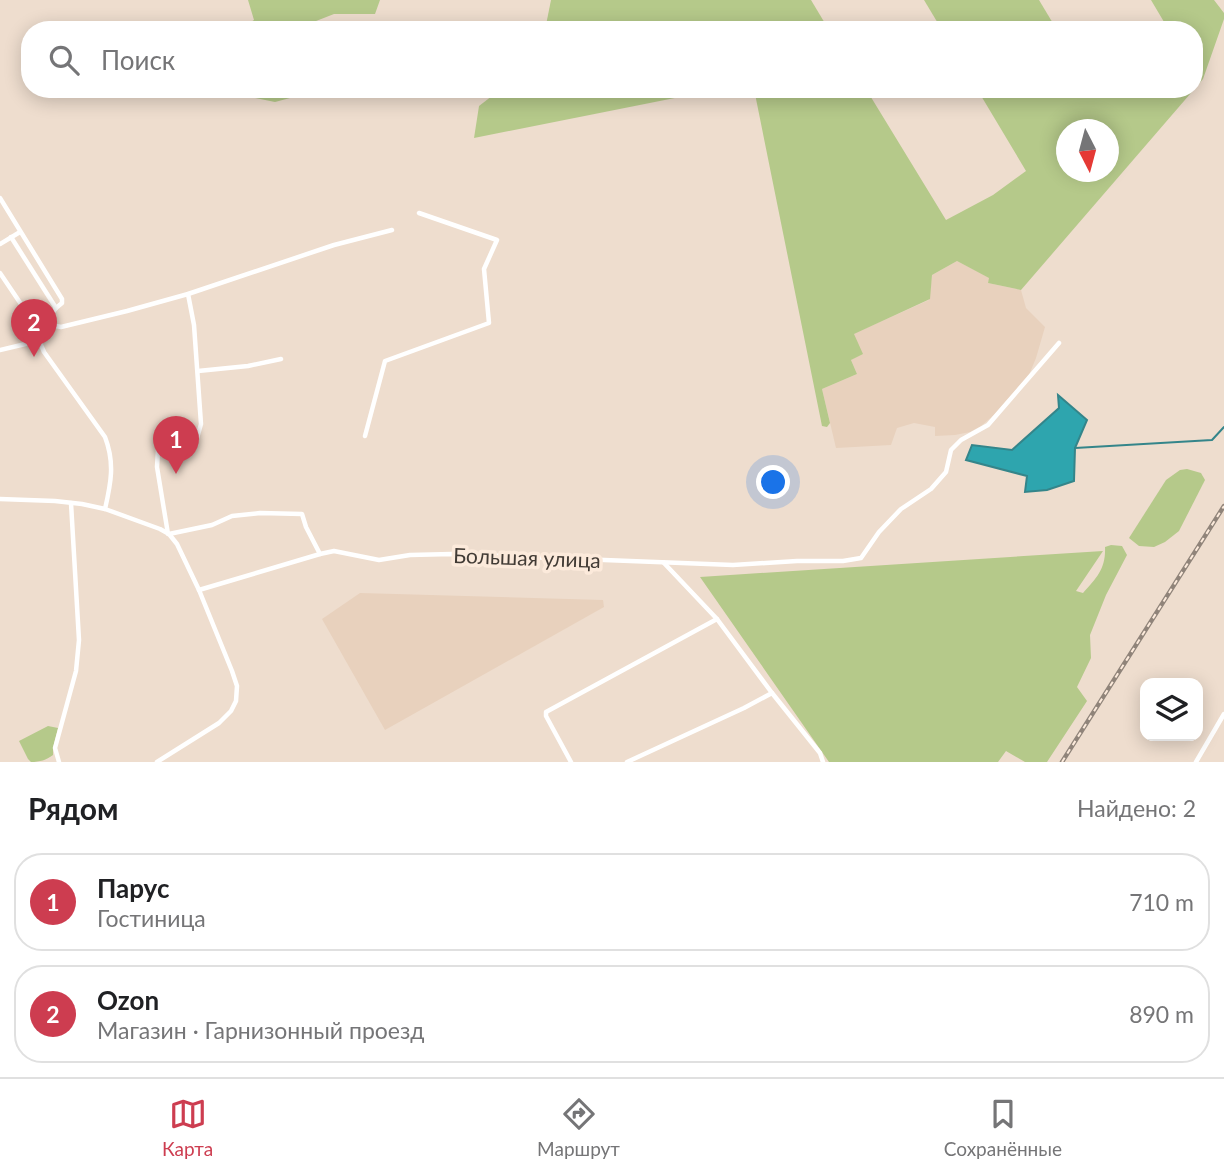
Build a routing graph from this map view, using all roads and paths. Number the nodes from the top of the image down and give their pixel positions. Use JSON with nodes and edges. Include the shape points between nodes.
{"nodes":[{"id":1,"x":0,"y":198,"type":"edge"},
{"id":2,"x":419,"y":213,"type":"dead end"},
{"id":3,"x":392,"y":230,"type":"dead end"},
{"id":4,"x":20,"y":232,"type":"junction"},
{"id":5,"x":11,"y":237,"type":"junction"},
{"id":6,"x":0,"y":244,"type":"edge"},
{"id":7,"x":0,"y":273,"type":"edge"},
{"id":8,"x":188,"y":294,"type":"junction"},
{"id":9,"x":56,"y":308,"type":"junction"},
{"id":10,"x":32,"y":321,"type":"junction"},
{"id":11,"x":43,"y":324,"type":"junction"},
{"id":12,"x":38,"y":341,"type":"junction"},
{"id":13,"x":1059,"y":343,"type":"dead end"},
{"id":14,"x":0,"y":350,"type":"edge"},
{"id":15,"x":281,"y":359,"type":"dead end"},
{"id":16,"x":198,"y":370,"type":"junction"},
{"id":17,"x":365,"y":436,"type":"dead end"},
{"id":18,"x":0,"y":499,"type":"edge"},
{"id":19,"x":71,"y":503,"type":"junction"},
{"id":20,"x":105,"y":509,"type":"junction"},
{"id":21,"x":169,"y":534,"type":"junction"},
{"id":22,"x":320,"y":554,"type":"junction"},
{"id":23,"x":663,"y":563,"type":"junction"},
{"id":24,"x":199,"y":590,"type":"junction"},
{"id":25,"x":717,"y":620,"type":"junction"},
{"id":26,"x":772,"y":694,"type":"junction"},
{"id":27,"x":1224,"y":714,"type":"edge"},
{"id":28,"x":59,"y":762,"type":"edge"},
{"id":29,"x":157,"y":762,"type":"edge"},
{"id":30,"x":571,"y":762,"type":"edge"},
{"id":31,"x":627,"y":762,"type":"edge"},
{"id":32,"x":823,"y":762,"type":"edge"},
{"id":33,"x":1196,"y":762,"type":"edge"}],
"edges":[{"from":1,"to":4,"type":"street"},
{"from":2,"to":17,"type":"street","via":[[496,240],[484,269],[489,323],[385,361]]},
{"from":3,"to":8,"type":"street"},
{"from":4,"to":5,"type":"street"},
{"from":4,"to":9,"type":"street","via":[[60,295],[62,303]]},
{"from":5,"to":6,"type":"street"},
{"from":5,"to":9,"type":"street"},
{"from":7,"to":10,"type":"street"},
{"from":8,"to":11,"type":"street","via":[[61,327]]},
{"from":8,"to":16,"type":"street"},
{"from":9,"to":11,"type":"street"},
{"from":10,"to":11,"type":"street"},
{"from":10,"to":12,"type":"street"},
{"from":12,"to":14,"type":"street"},
{"from":12,"to":20,"type":"street","via":[[106,437],[112,464]]},
{"from":13,"to":23,"type":"street","name":"Большая улица","via":[[988,425],[951,450],[946,472],[931,489],[901,509],[862,558],[733,565]]},
{"from":15,"to":16,"type":"street"},
{"from":16,"to":21,"type":"street","via":[[201,424],[194,449],[158,450]]},
{"from":18,"to":19,"type":"street"},
{"from":19,"to":20,"type":"street"},
{"from":19,"to":28,"type":"street","via":[[79,640],[76,671],[55,748]]},
{"from":20,"to":21,"type":"street"},
{"from":21,"to":22,"type":"street","via":[[232,516],[302,514]]},
{"from":21,"to":24,"type":"street"},
{"from":22,"to":23,"type":"street","name":"Большая улица","via":[[334,551],[379,560],[452,554]]},
{"from":22,"to":24,"type":"street","name":"Большая улица"},
{"from":23,"to":25,"type":"street"},
{"from":24,"to":29,"type":"street","via":[[232,671],[236,701],[219,723]]},
{"from":25,"to":26,"type":"street"},
{"from":25,"to":30,"type":"street","via":[[547,712],[545,716]]},
{"from":26,"to":31,"type":"street"},
{"from":26,"to":32,"type":"street"},
{"from":27,"to":33,"type":"street"}]}
